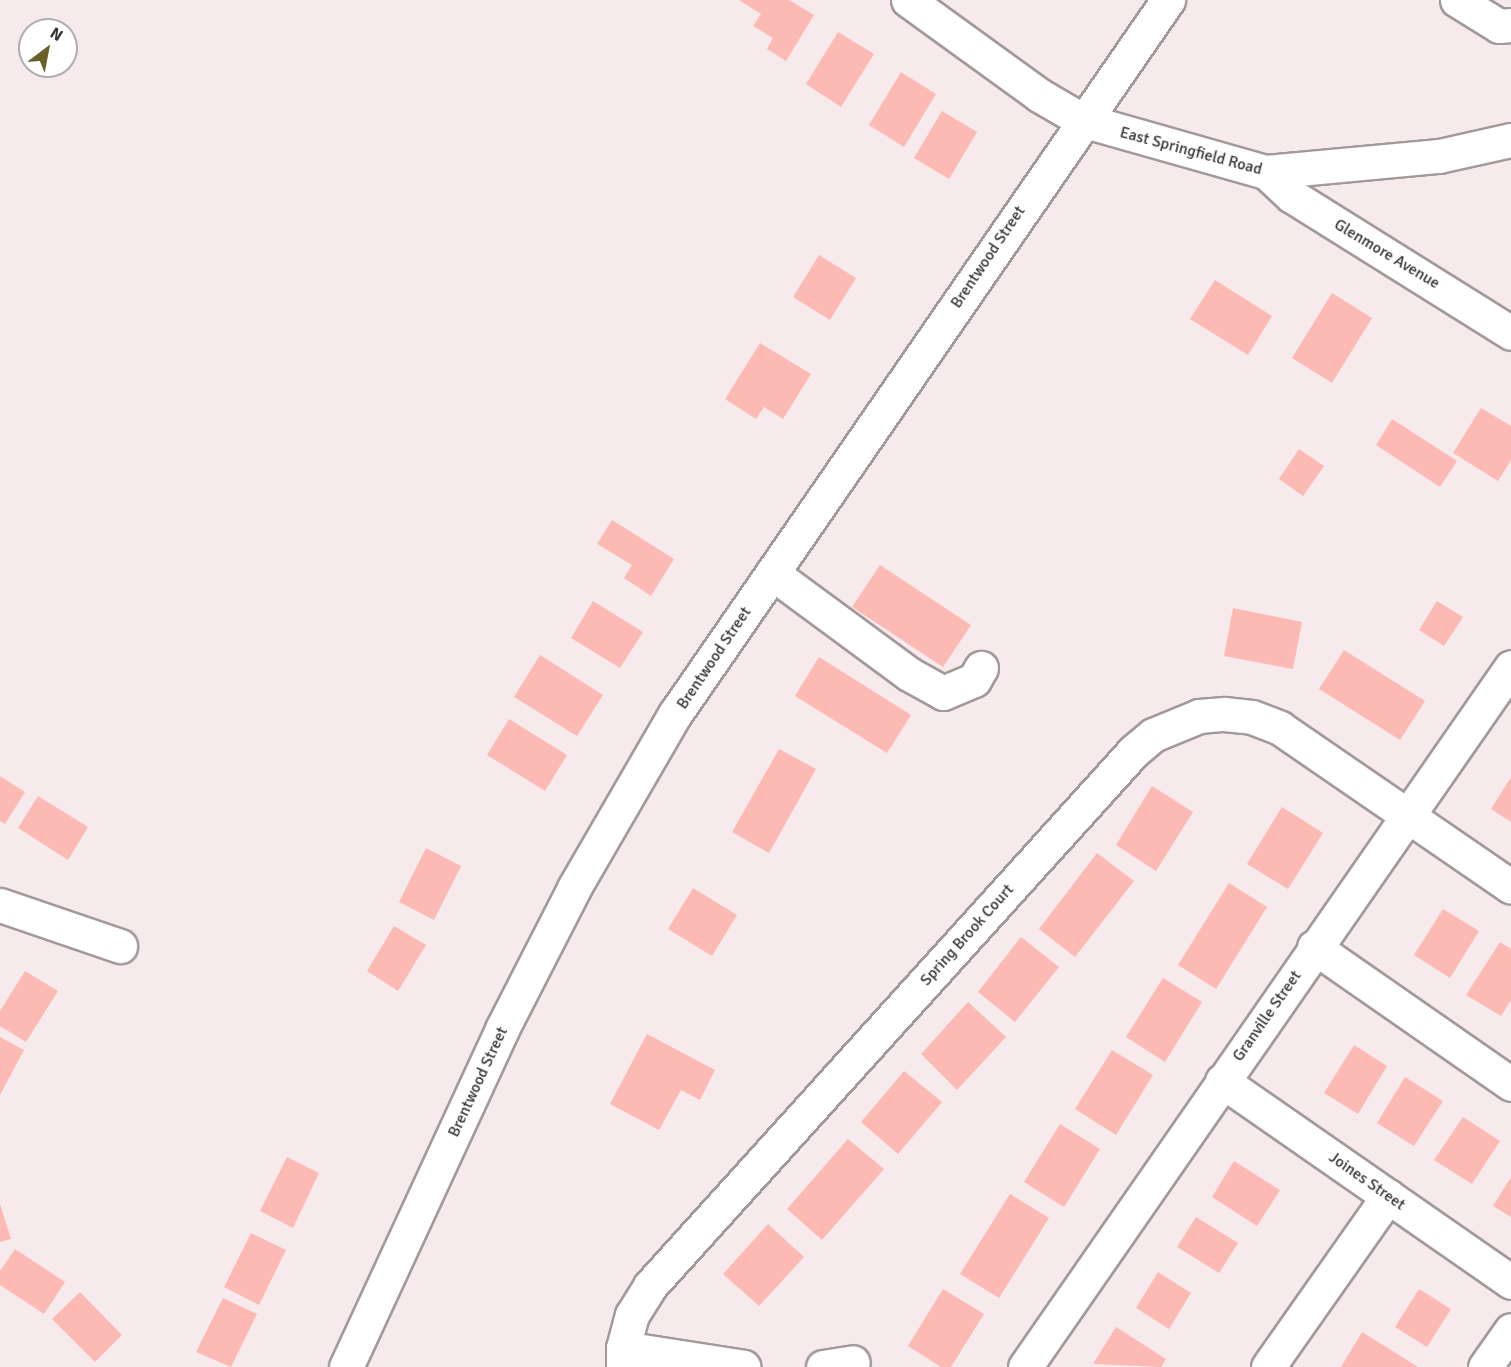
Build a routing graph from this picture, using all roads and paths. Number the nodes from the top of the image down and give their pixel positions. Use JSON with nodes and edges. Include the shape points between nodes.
{"nodes":[{"id":1,"x":908,"y":0,"type":"edge"},
{"id":2,"x":1168,"y":0,"type":"edge"},
{"id":3,"x":1457,"y":0,"type":"edge"},
{"id":4,"x":1511,"y":25,"type":"edge"},
{"id":5,"x":1082,"y":120,"type":"junction"},
{"id":6,"x":1511,"y":140,"type":"edge"},
{"id":7,"x":1266,"y":172,"type":"junction"},
{"id":8,"x":1511,"y":333,"type":"edge"},
{"id":9,"x":772,"y":573,"type":"junction"},
{"id":10,"x":1511,"y":667,"type":"edge"},
{"id":11,"x":981,"y":668,"type":"dead end"},
{"id":12,"x":1406,"y":814,"type":"junction"},
{"id":13,"x":1511,"y":887,"type":"edge"},
{"id":14,"x":0,"y":905,"type":"edge"},
{"id":15,"x":120,"y":945,"type":"dead end"},
{"id":16,"x":1314,"y":947,"type":"junction"},
{"id":17,"x":1222,"y":1081,"type":"junction"},
{"id":18,"x":1511,"y":1084,"type":"edge"},
{"id":19,"x":1388,"y":1196,"type":"junction"},
{"id":20,"x":1511,"y":1282,"type":"edge"},
{"id":21,"x":1511,"y":1330,"type":"edge"},
{"id":22,"x":623,"y":1358,"type":"edge"},
{"id":23,"x":346,"y":1367,"type":"edge"},
{"id":24,"x":744,"y":1367,"type":"edge"},
{"id":25,"x":1025,"y":1367,"type":"edge"},
{"id":26,"x":1268,"y":1367,"type":"edge"},
{"id":27,"x":1485,"y":1367,"type":"edge"}],
"edges":[{"from":1,"to":5,"type":"street","name":"East Springfield Road","via":[[1039,95]]},
{"from":2,"to":5,"type":"street","name":"Brentwood Street"},
{"from":3,"to":4,"type":"street","via":[[1499,26]]},
{"from":5,"to":7,"type":"street","name":"East Springfield Road"},
{"from":5,"to":9,"type":"street","name":"Brentwood Street"},
{"from":6,"to":7,"type":"street","name":"East Springfield Road","via":[[1439,156]]},
{"from":7,"to":8,"type":"street","name":"Glenmore Avenue","via":[[1292,196]]},
{"from":9,"to":11,"type":"street","via":[[909,674],[942,693],[974,680]]},
{"from":9,"to":23,"type":"street","name":"Brentwood Street","via":[[675,714],[574,888],[502,1029]]},
{"from":10,"to":12,"type":"street","name":"Granville Street"},
{"from":12,"to":13,"type":"street","name":"Spring Brook Court"},
{"from":12,"to":16,"type":"street","name":"Granville Street"},
{"from":12,"to":22,"type":"street","name":"Spring Brook Court","via":[[1280,728],[1252,717],[1199,716],[1153,735],[1134,751],[650,1286],[632,1315]]},
{"from":14,"to":15,"type":"street"},
{"from":16,"to":17,"type":"street","name":"Granville Street"},
{"from":16,"to":18,"type":"street"},
{"from":17,"to":19,"type":"street","name":"Joines Street"},
{"from":17,"to":25,"type":"street","name":"Granville Street"},
{"from":19,"to":20,"type":"street","name":"Joines Street"},
{"from":19,"to":26,"type":"street"},
{"from":21,"to":27,"type":"street"},
{"from":22,"to":24,"type":"street"}]}
